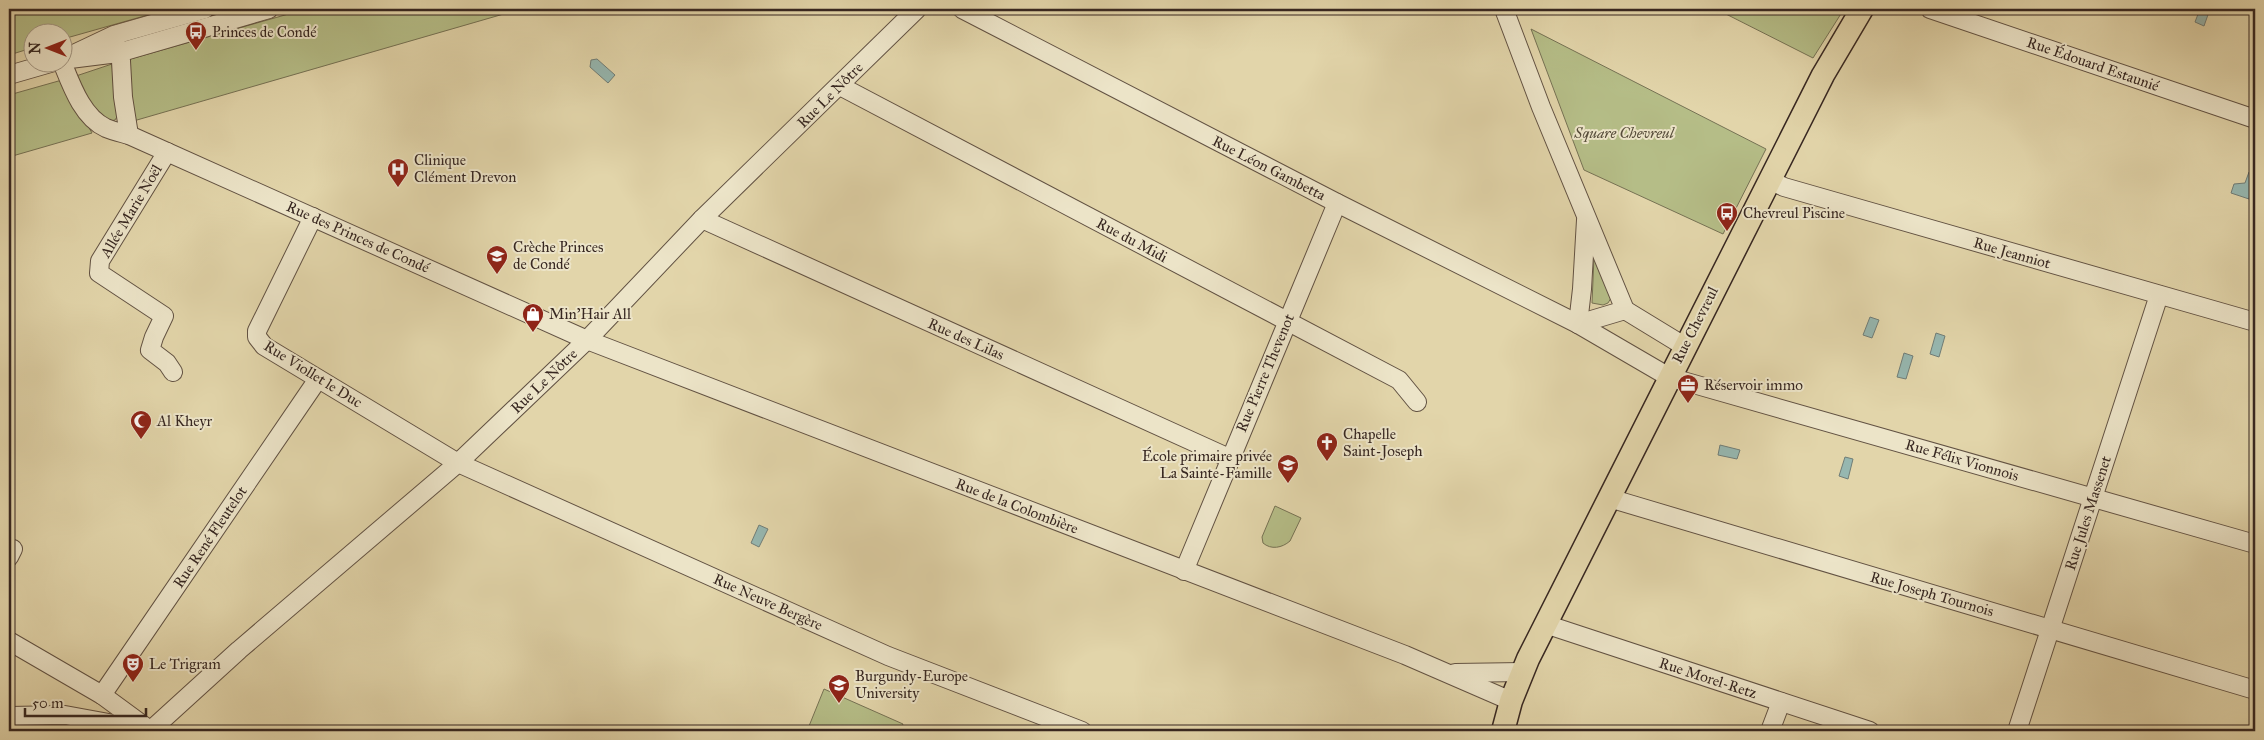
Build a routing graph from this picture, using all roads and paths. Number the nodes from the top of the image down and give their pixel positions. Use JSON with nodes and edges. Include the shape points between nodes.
{"nodes":[{"id":1,"x":205,"y":9,"type":"edge"},
{"id":2,"x":269,"y":9,"type":"edge"},
{"id":3,"x":917,"y":9,"type":"edge"},
{"id":4,"x":962,"y":9,"type":"edge"},
{"id":5,"x":1504,"y":9,"type":"edge"},
{"id":6,"x":1862,"y":9,"type":"edge"},
{"id":7,"x":1930,"y":9,"type":"edge"},
{"id":8,"x":114,"y":35,"type":"junction"},
{"id":9,"x":118,"y":53,"type":"junction"},
{"id":10,"x":72,"y":56,"type":"edge"},
{"id":11,"x":72,"y":60,"type":"edge"},
{"id":12,"x":22,"y":71,"type":"edge"},
{"id":13,"x":66,"y":72,"type":"edge"},
{"id":14,"x":9,"y":75,"type":"edge"},
{"id":15,"x":840,"y":86,"type":"junction"},
{"id":16,"x":2255,"y":118,"type":"edge"},
{"id":17,"x":129,"y":135,"type":"junction"},
{"id":18,"x":167,"y":152,"type":"junction"},
{"id":19,"x":1769,"y":180,"type":"junction"},
{"id":20,"x":1337,"y":203,"type":"junction"},
{"id":21,"x":1586,"y":214,"type":"junction"},
{"id":22,"x":313,"y":217,"type":"junction"},
{"id":23,"x":702,"y":219,"type":"junction"},
{"id":24,"x":2158,"y":295,"type":"junction"},
{"id":25,"x":1625,"y":310,"type":"junction"},
{"id":26,"x":1286,"y":322,"type":"junction"},
{"id":27,"x":2255,"y":322,"type":"edge"},
{"id":28,"x":1578,"y":324,"type":"junction"},
{"id":29,"x":587,"y":340,"type":"junction"},
{"id":30,"x":1684,"y":346,"type":"junction"},
{"id":31,"x":173,"y":372,"type":"dead end"},
{"id":32,"x":1669,"y":377,"type":"junction"},
{"id":33,"x":318,"y":379,"type":"junction"},
{"id":34,"x":1417,"y":402,"type":"dead end"},
{"id":35,"x":1230,"y":458,"type":"junction"},
{"id":36,"x":458,"y":464,"type":"junction"},
{"id":37,"x":1609,"y":498,"type":"junction"},
{"id":38,"x":2093,"y":498,"type":"junction"},
{"id":39,"x":2255,"y":544,"type":"edge"},
{"id":40,"x":1184,"y":571,"type":"junction"},
{"id":41,"x":1545,"y":624,"type":"junction"},
{"id":42,"x":2051,"y":629,"type":"junction"},
{"id":43,"x":9,"y":641,"type":"edge"},
{"id":44,"x":1447,"y":672,"type":"junction"},
{"id":45,"x":1522,"y":672,"type":"junction"},
{"id":46,"x":2255,"y":690,"type":"edge"},
{"id":47,"x":102,"y":695,"type":"junction"},
{"id":48,"x":1511,"y":701,"type":"junction"},
{"id":49,"x":1782,"y":702,"type":"junction"},
{"id":50,"x":9,"y":716,"type":"edge"},
{"id":51,"x":97,"y":727,"type":"edge"},
{"id":52,"x":150,"y":731,"type":"edge"},
{"id":53,"x":1082,"y":731,"type":"edge"},
{"id":54,"x":1494,"y":731,"type":"edge"},
{"id":55,"x":1503,"y":731,"type":"edge"},
{"id":56,"x":1770,"y":731,"type":"edge"},
{"id":57,"x":1870,"y":731,"type":"edge"},
{"id":58,"x":2017,"y":731,"type":"edge"}],
"edges":[{"from":1,"to":8,"type":"street"},
{"from":2,"to":9,"type":"street"},
{"from":3,"to":15,"type":"street","name":"Rue Le Nôtre"},
{"from":4,"to":20,"type":"street","name":"Rue Léon Gambetta"},
{"from":5,"to":21,"type":"street"},
{"from":6,"to":19,"type":"main road","name":"Rue Chevreul","via":[[1823,75]]},
{"from":7,"to":16,"type":"street","name":"Rue Édouard Estaunié"},
{"from":8,"to":9,"type":"street"},
{"from":8,"to":10,"type":"street"},
{"from":9,"to":11,"type":"street"},
{"from":9,"to":17,"type":"street"},
{"from":12,"to":14,"type":"street"},
{"from":13,"to":17,"type":"street","name":"Rue des Princes de Condé","via":[[85,110],[105,128]]},
{"from":15,"to":23,"type":"street","name":"Rue Le Nôtre"},
{"from":15,"to":26,"type":"street","name":"Rue du Midi"},
{"from":17,"to":18,"type":"street","name":"Rue des Princes de Condé"},
{"from":18,"to":22,"type":"street","name":"Rue des Princes de Condé"},
{"from":18,"to":31,"type":"street","name":"Allée Marie Noël","via":[[100,261],[99,273],[164,316],[150,350]]},
{"from":19,"to":24,"type":"street","name":"Rue Jeanniot"},
{"from":19,"to":30,"type":"main road","name":"Rue Chevreul"},
{"from":20,"to":26,"type":"street","name":"Rue Pierre Thevenot"},
{"from":20,"to":28,"type":"street","name":"Rue Léon Gambetta"},
{"from":21,"to":25,"type":"street"},
{"from":21,"to":28,"type":"street"},
{"from":22,"to":29,"type":"street","name":"Rue des Princes de Condé"},
{"from":22,"to":33,"type":"street","name":"Rue Viollet le Duc","via":[[260,324],[257,337],[264,346]]},
{"from":23,"to":29,"type":"street","name":"Rue Le Nôtre"},
{"from":23,"to":35,"type":"street","name":"Rue des Lilas"},
{"from":24,"to":27,"type":"street","name":"Rue Jeanniot"},
{"from":24,"to":38,"type":"street","name":"Rue Jules Massenet"},
{"from":25,"to":28,"type":"street"},
{"from":25,"to":30,"type":"street"},
{"from":26,"to":34,"type":"street","name":"Rue du Midi","via":[[1399,380]]},
{"from":26,"to":35,"type":"street","name":"Rue Pierre Thevenot"},
{"from":28,"to":32,"type":"street","name":"Rue Léon Gambetta"},
{"from":29,"to":36,"type":"street","name":"Rue Le Nôtre"},
{"from":29,"to":40,"type":"street","name":"Rue de la Colombière"},
{"from":30,"to":32,"type":"main road","name":"Rue Chevreul"},
{"from":32,"to":37,"type":"main road","name":"Rue Chevreul"},
{"from":32,"to":38,"type":"street","name":"Rue Félix Vionnois"},
{"from":33,"to":36,"type":"street","name":"Rue Viollet le Duc"},
{"from":33,"to":47,"type":"street","name":"Rue René Fleutelot"},
{"from":35,"to":40,"type":"street","name":"Rue Pierre Thevenot"},
{"from":36,"to":52,"type":"street","name":"Rue Le Nôtre","via":[[239,650]]},
{"from":36,"to":53,"type":"street","name":"Rue Neuve Bergère","via":[[888,656]]},
{"from":37,"to":41,"type":"main road","name":"Rue Chevreul"},
{"from":37,"to":42,"type":"street","name":"Rue Joseph Tournois"},
{"from":38,"to":39,"type":"street","name":"Rue Félix Vionnois"},
{"from":38,"to":42,"type":"street","name":"Rue Jules Massenet"},
{"from":40,"to":44,"type":"street","name":"Rue de la Colombière"},
{"from":41,"to":45,"type":"main road","name":"Rue Chevreul"},
{"from":41,"to":49,"type":"street","name":"Rue Morel-Retz"},
{"from":42,"to":46,"type":"street","name":"Rue Joseph Tournois"},
{"from":42,"to":58,"type":"street","name":"Rue Jules Massenet"},
{"from":43,"to":47,"type":"street"},
{"from":44,"to":45,"type":"street","name":"Rue de la Colombière"},
{"from":44,"to":48,"type":"street","name":"Rue de la Colombière"},
{"from":45,"to":48,"type":"main road","name":"Rue Chevreul"},
{"from":47,"to":51,"type":"street"},
{"from":47,"to":52,"type":"street"},
{"from":48,"to":54,"type":"main road","name":"Rue Chevreul"},
{"from":48,"to":55,"type":"main road","name":"Rue Chevreul"},
{"from":49,"to":56,"type":"street"},
{"from":49,"to":57,"type":"street","name":"Rue Morel-Retz"},
{"from":50,"to":51,"type":"street","via":[[66,715]]},
{"from":51,"to":52,"type":"street"}]}
